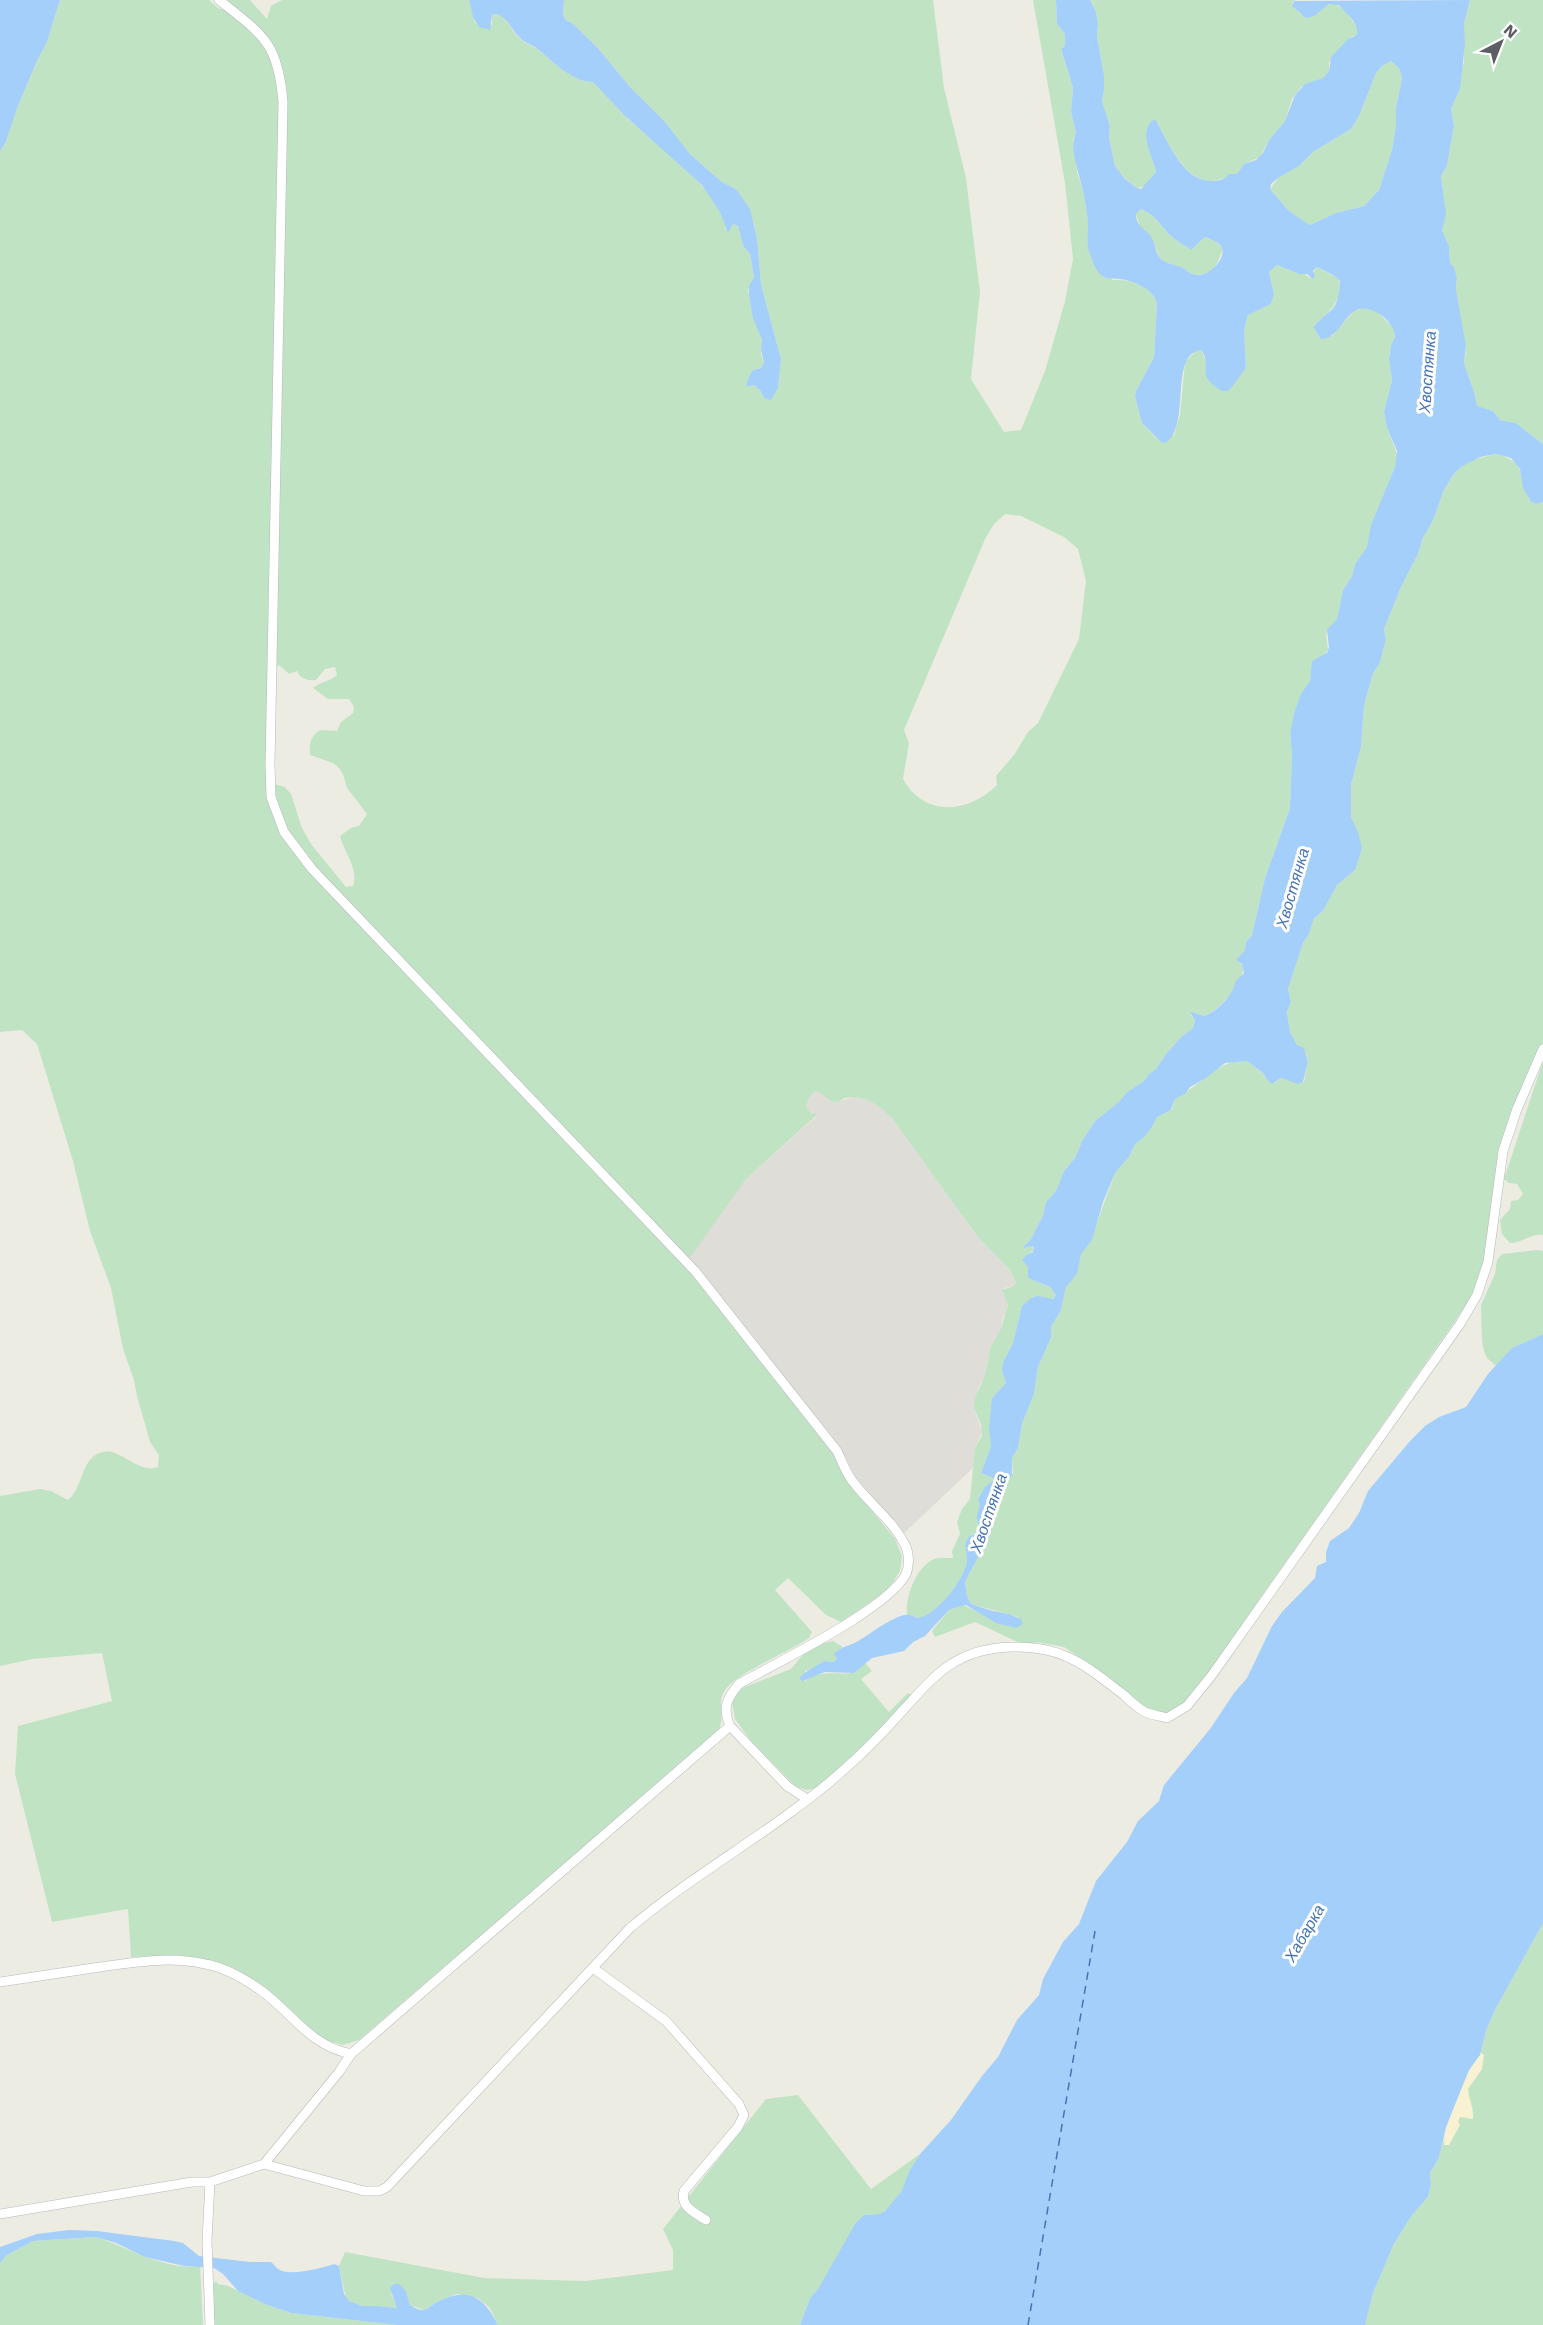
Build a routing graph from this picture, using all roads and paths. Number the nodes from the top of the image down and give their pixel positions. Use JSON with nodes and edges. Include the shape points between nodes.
{"nodes":[{"id":1,"x":219,"y":0,"type":"edge"},
{"id":2,"x":1543,"y":1049,"type":"edge"},
{"id":3,"x":730,"y":1726,"type":"junction"},
{"id":4,"x":807,"y":1799,"type":"junction"},
{"id":5,"x":593,"y":1968,"type":"junction"},
{"id":6,"x":0,"y":1982,"type":"edge"},
{"id":7,"x":351,"y":2054,"type":"junction"},
{"id":8,"x":264,"y":2164,"type":"junction"},
{"id":9,"x":210,"y":2182,"type":"junction"},
{"id":10,"x":0,"y":2214,"type":"edge"},
{"id":11,"x":706,"y":2220,"type":"dead end"},
{"id":12,"x":210,"y":2325,"type":"edge"}],
"edges":[{"from":1,"to":3,"type":"street","via":[[264,38],[277,63],[284,102],[270,765],[271,796],[284,832],[312,868],[694,1271],[837,1451],[852,1482],[905,1544],[905,1575],[878,1602],[739,1684],[726,1702]]},
{"from":2,"to":4,"type":"street","via":[[1503,1151],[1488,1262],[1477,1295],[1187,1706],[1167,1718],[1144,1711],[1060,1652],[1005,1647],[985,1650],[947,1666],[875,1740]]},
{"from":3,"to":4,"type":"street","via":[[788,1786]]},
{"from":3,"to":7,"type":"street"},
{"from":4,"to":5,"type":"street","via":[[657,1905]]},
{"from":5,"to":8,"type":"street","via":[[387,2187],[364,2191]]},
{"from":5,"to":11,"type":"street","via":[[666,2021],[739,2104],[744,2115],[684,2191],[686,2207]]},
{"from":6,"to":7,"type":"street","via":[[157,1959],[206,1964],[246,1981],[330,2049]]},
{"from":7,"to":8,"type":"street"},
{"from":8,"to":9,"type":"street"},
{"from":9,"to":10,"type":"street"},
{"from":9,"to":12,"type":"street"}]}
